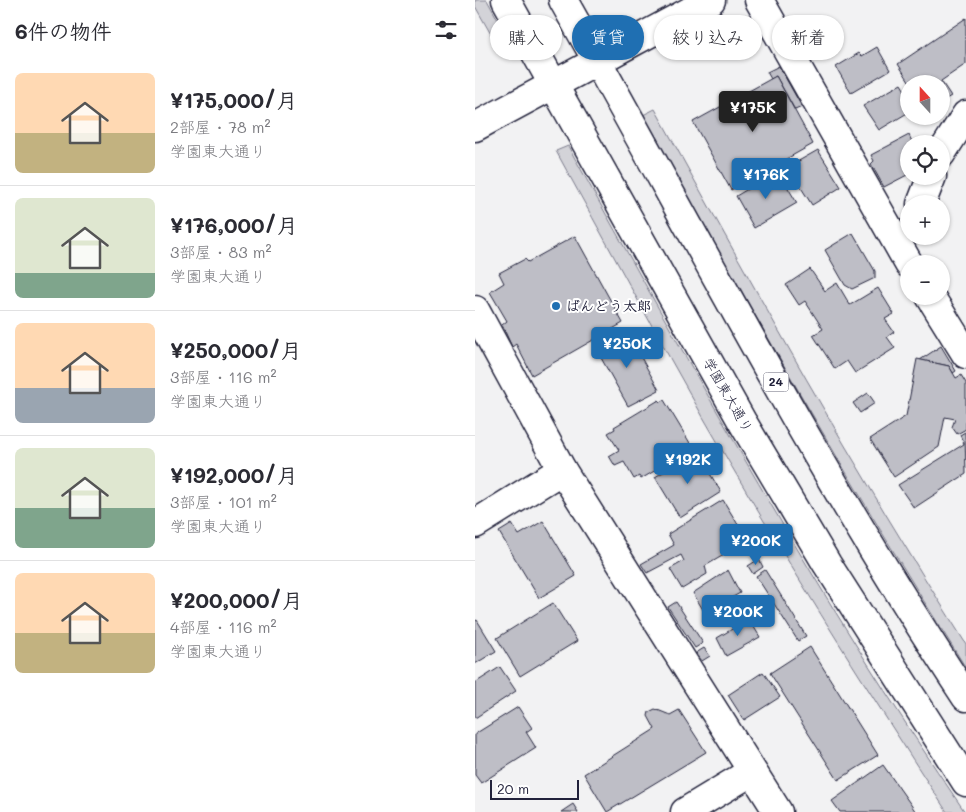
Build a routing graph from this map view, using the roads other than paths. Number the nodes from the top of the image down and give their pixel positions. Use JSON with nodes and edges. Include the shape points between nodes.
{"nodes":[{"id":1,"x":506,"y":0,"type":"edge"},
{"id":2,"x":563,"y":0,"type":"edge"},
{"id":3,"x":711,"y":0,"type":"edge"},
{"id":4,"x":759,"y":0,"type":"edge"},
{"id":5,"x":597,"y":61,"type":"junction"},
{"id":6,"x":553,"y":85,"type":"junction"},
{"id":7,"x":966,"y":115,"type":"edge"},
{"id":8,"x":475,"y":128,"type":"edge"},
{"id":9,"x":950,"y":140,"type":"edge"},
{"id":10,"x":900,"y":230,"type":"edge"},
{"id":11,"x":938,"y":305,"type":"edge"},
{"id":12,"x":475,"y":310,"type":"edge"},
{"id":13,"x":956,"y":324,"type":"edge"},
{"id":14,"x":966,"y":354,"type":"edge"},
{"id":15,"x":562,"y":470,"type":"junction"},
{"id":16,"x":475,"y":524,"type":"edge"},
{"id":17,"x":966,"y":697,"type":"edge"},
{"id":18,"x":751,"y":772,"type":"junction"},
{"id":19,"x":966,"y":782,"type":"edge"},
{"id":20,"x":685,"y":812,"type":"edge"},
{"id":21,"x":778,"y":812,"type":"edge"}],
"edges":[{"from":1,"to":6,"type":"main road","name":"学園東大通り"},
{"from":2,"to":5,"type":"main road","number":"24"},
{"from":3,"to":5,"type":"main road"},
{"from":4,"to":10,"type":"main road"},
{"from":5,"to":6,"type":"main road"},
{"from":5,"to":17,"type":"main road","number":"24","via":[[811,444]]},
{"from":6,"to":8,"type":"main road"},
{"from":6,"to":19,"type":"main road","name":"学園東大通り","via":[[743,423],[827,564]]},
{"from":7,"to":9,"type":"main road"},
{"from":11,"to":13,"type":"main road"},
{"from":12,"to":15,"type":"main road"},
{"from":13,"to":14,"type":"main road"},
{"from":15,"to":16,"type":"main road"},
{"from":15,"to":18,"type":"main road"},
{"from":18,"to":20,"type":"main road"},
{"from":18,"to":21,"type":"main road"}]}
